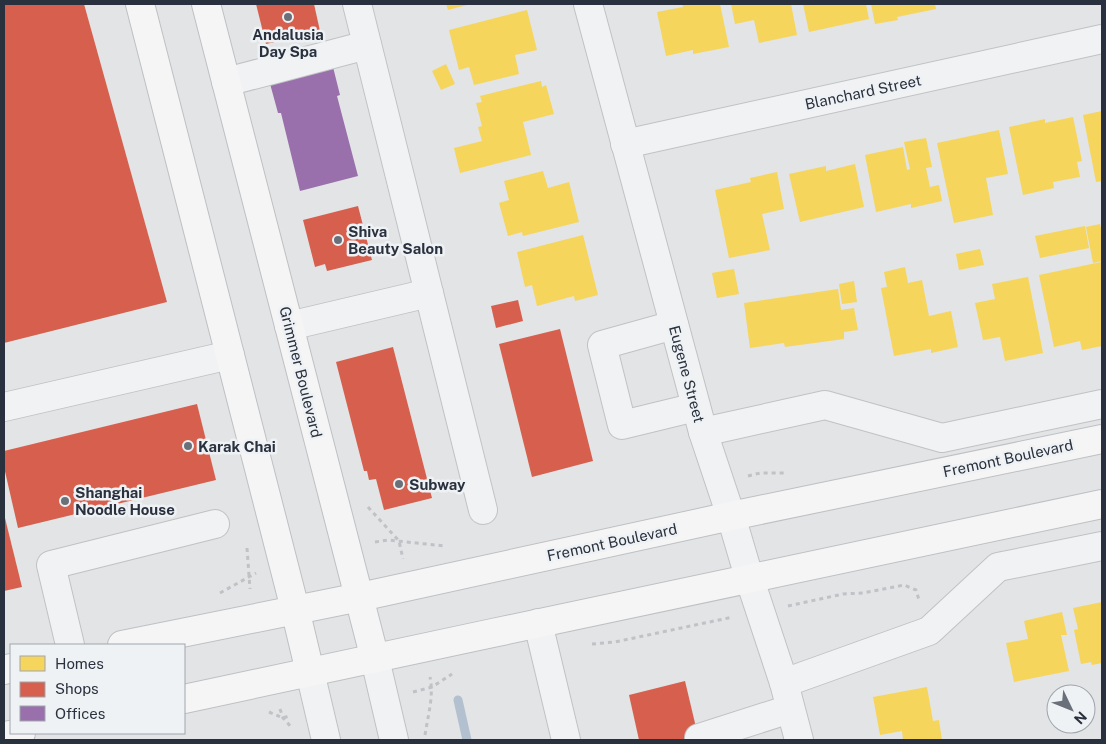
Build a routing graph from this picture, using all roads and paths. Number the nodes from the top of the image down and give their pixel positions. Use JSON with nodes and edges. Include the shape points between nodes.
{"nodes":[{"id":1,"x":140,"y":4,"type":"edge"},
{"id":2,"x":206,"y":4,"type":"edge"},
{"id":3,"x":357,"y":4,"type":"edge"},
{"id":4,"x":588,"y":4,"type":"edge"},
{"id":5,"x":1102,"y":39,"type":"edge"},
{"id":6,"x":367,"y":45,"type":"junction"},
{"id":7,"x":226,"y":82,"type":"junction"},
{"id":8,"x":625,"y":144,"type":"junction"},
{"id":9,"x":428,"y":293,"type":"junction"},
{"id":10,"x":674,"y":325,"type":"junction"},
{"id":11,"x":289,"y":326,"type":"junction"},
{"id":12,"x":230,"y":354,"type":"junction"},
{"id":13,"x":1102,"y":404,"type":"edge"},
{"id":14,"x":4,"y":407,"type":"edge"},
{"id":15,"x":699,"y":419,"type":"junction"},
{"id":16,"x":1102,"y":439,"type":"edge"},
{"id":17,"x":790,"y":473,"type":"dead end"},
{"id":18,"x":720,"y":483,"type":"junction"},
{"id":19,"x":1102,"y":504,"type":"edge"},
{"id":20,"x":482,"y":510,"type":"dead end"},
{"id":21,"x":731,"y":516,"type":"junction"},
{"id":22,"x":215,"y":524,"type":"dead end"},
{"id":23,"x":454,"y":545,"type":"dead end"},
{"id":24,"x":1102,"y":546,"type":"edge"},
{"id":25,"x":347,"y":548,"type":"junction"},
{"id":26,"x":283,"y":562,"type":"junction"},
{"id":27,"x":748,"y":577,"type":"junction"},
{"id":28,"x":843,"y":594,"type":"dead end"},
{"id":29,"x":214,"y":596,"type":"dead end"},
{"id":30,"x":360,"y":597,"type":"junction"},
{"id":31,"x":296,"y":609,"type":"junction"},
{"id":32,"x":538,"y":623,"type":"junction"},
{"id":33,"x":929,"y":632,"type":"junction"},
{"id":34,"x":70,"y":644,"type":"edge"},
{"id":35,"x":127,"y":644,"type":"edge"},
{"id":36,"x":375,"y":659,"type":"junction"},
{"id":37,"x":310,"y":672,"type":"junction"},
{"id":38,"x":784,"y":683,"type":"junction"},
{"id":39,"x":432,"y":687,"type":"dead end"},
{"id":40,"x":185,"y":699,"type":"edge"},
{"id":41,"x":790,"y":709,"type":"junction"},
{"id":42,"x":570,"y":737,"type":"edge"},
{"id":43,"x":698,"y":738,"type":"dead end"},
{"id":44,"x":326,"y":740,"type":"edge"},
{"id":45,"x":394,"y":740,"type":"edge"},
{"id":46,"x":424,"y":740,"type":"edge"},
{"id":47,"x":799,"y":740,"type":"edge"}],
"edges":[{"from":1,"to":12,"type":"main road"},
{"from":2,"to":7,"type":"main road","name":"Grimmer Boulevard"},
{"from":3,"to":6,"type":"street"},
{"from":4,"to":8,"type":"street","name":"Eugene Street"},
{"from":5,"to":8,"type":"street","name":"Blanchard Street"},
{"from":6,"to":7,"type":"street"},
{"from":6,"to":9,"type":"street"},
{"from":7,"to":11,"type":"main road","name":"Grimmer Boulevard"},
{"from":8,"to":10,"type":"street","name":"Eugene Street"},
{"from":9,"to":11,"type":"street"},
{"from":9,"to":20,"type":"street"},
{"from":10,"to":15,"type":"street","name":"Eugene Street"},
{"from":10,"to":15,"type":"street","via":[[602,345],[622,425]]},
{"from":11,"to":25,"type":"main road","name":"Grimmer Boulevard"},
{"from":12,"to":14,"type":"street"},
{"from":12,"to":26,"type":"main road"},
{"from":13,"to":15,"type":"street","via":[[942,438],[825,405]]},
{"from":15,"to":18,"type":"street","name":"Eugene Street"},
{"from":16,"to":21,"type":"main road","name":"Fremont Boulevard"},
{"from":17,"to":18,"type":"path","via":[[760,473]]},
{"from":18,"to":21,"type":"street","name":"Eugene Street"},
{"from":19,"to":27,"type":"main road"},
{"from":21,"to":27,"type":"street","name":"Eugene Street"},
{"from":21,"to":30,"type":"main road","name":"Fremont Boulevard"},
{"from":22,"to":34,"type":"street","via":[[51,565]]},
{"from":23,"to":25,"type":"path","via":[[388,540]]},
{"from":24,"to":33,"type":"street","via":[[998,567]]},
{"from":25,"to":30,"type":"main road","name":"Grimmer Boulevard"},
{"from":26,"to":29,"type":"path","via":[[268,565]]},
{"from":26,"to":31,"type":"main road"},
{"from":27,"to":32,"type":"main road"},
{"from":27,"to":38,"type":"street","name":"Eugene Street"},
{"from":28,"to":33,"type":"path","via":[[904,585],[916,590]]},
{"from":30,"to":31,"type":"main road","name":"Fremont Boulevard"},
{"from":30,"to":36,"type":"main road","name":"Grimmer Boulevard"},
{"from":31,"to":35,"type":"main road","name":"Fremont Boulevard"},
{"from":31,"to":37,"type":"main road"},
{"from":32,"to":36,"type":"main road"},
{"from":32,"to":42,"type":"street"},
{"from":33,"to":38,"type":"street"},
{"from":36,"to":37,"type":"main road"},
{"from":36,"to":45,"type":"street","name":"Grimmer Boulevard"},
{"from":37,"to":40,"type":"main road"},
{"from":37,"to":44,"type":"street"},
{"from":38,"to":41,"type":"street","name":"Eugene Street"},
{"from":39,"to":46,"type":"path"},
{"from":41,"to":43,"type":"street"},
{"from":41,"to":47,"type":"street","name":"Eugene Street"}]}
